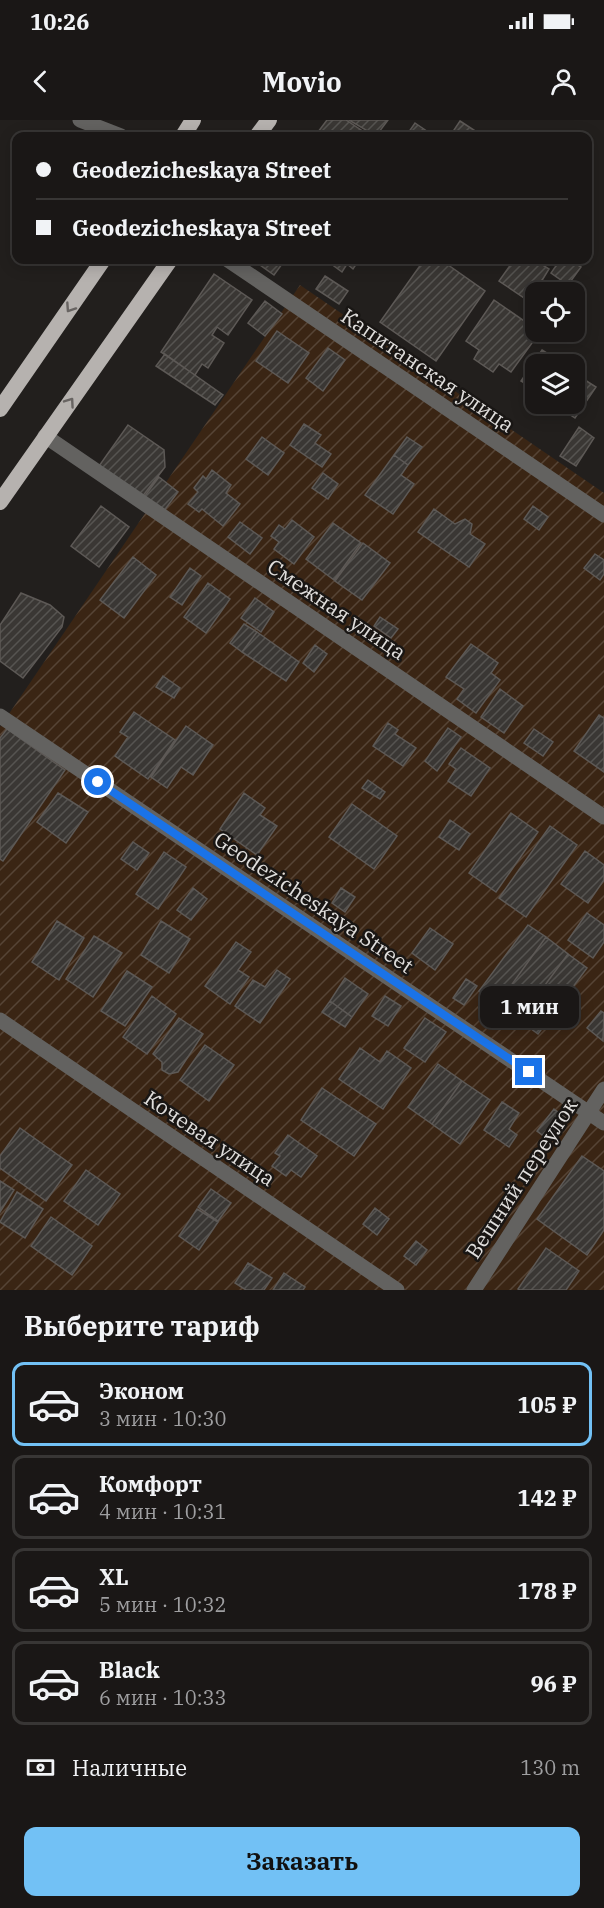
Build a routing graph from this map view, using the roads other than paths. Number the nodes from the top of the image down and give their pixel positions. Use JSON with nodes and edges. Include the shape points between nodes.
{"nodes":[{"id":1,"x":80,"y":120,"type":"edge"},
{"id":2,"x":111,"y":132,"type":"edge"},
{"id":3,"x":100,"y":264,"type":"edge"},
{"id":4,"x":167,"y":264,"type":"edge"},
{"id":5,"x":234,"y":264,"type":"edge"},
{"id":6,"x":0,"y":409,"type":"edge"},
{"id":7,"x":45,"y":436,"type":"junction"},
{"id":8,"x":0,"y":502,"type":"edge"},
{"id":9,"x":604,"y":515,"type":"edge"},
{"id":10,"x":0,"y":716,"type":"edge"},
{"id":11,"x":604,"y":817,"type":"edge"},
{"id":12,"x":0,"y":1020,"type":"edge"},
{"id":13,"x":604,"y":1089,"type":"edge"},
{"id":14,"x":588,"y":1112,"type":"junction"},
{"id":15,"x":604,"y":1123,"type":"edge"},
{"id":16,"x":397,"y":1290,"type":"edge"},
{"id":17,"x":474,"y":1290,"type":"edge"}],
"edges":[{"from":1,"to":2,"type":"street"},
{"from":3,"to":6,"type":"highway","one_way":true},
{"from":7,"to":4,"type":"highway","one_way":true},
{"from":5,"to":9,"type":"street","name":"Капитанская улица"},
{"from":7,"to":8,"type":"highway"},
{"from":7,"to":11,"type":"street","name":"Смежная улица"},
{"from":10,"to":14,"type":"street","name":"Geodezicheskaya Street"},
{"from":12,"to":16,"type":"street","name":"Кочевая улица"},
{"from":13,"to":14,"type":"street","name":"Вешний переулок"},
{"from":14,"to":15,"type":"street","name":"Geodezicheskaya Street"},
{"from":14,"to":17,"type":"street","name":"Вешний переулок"}]}
